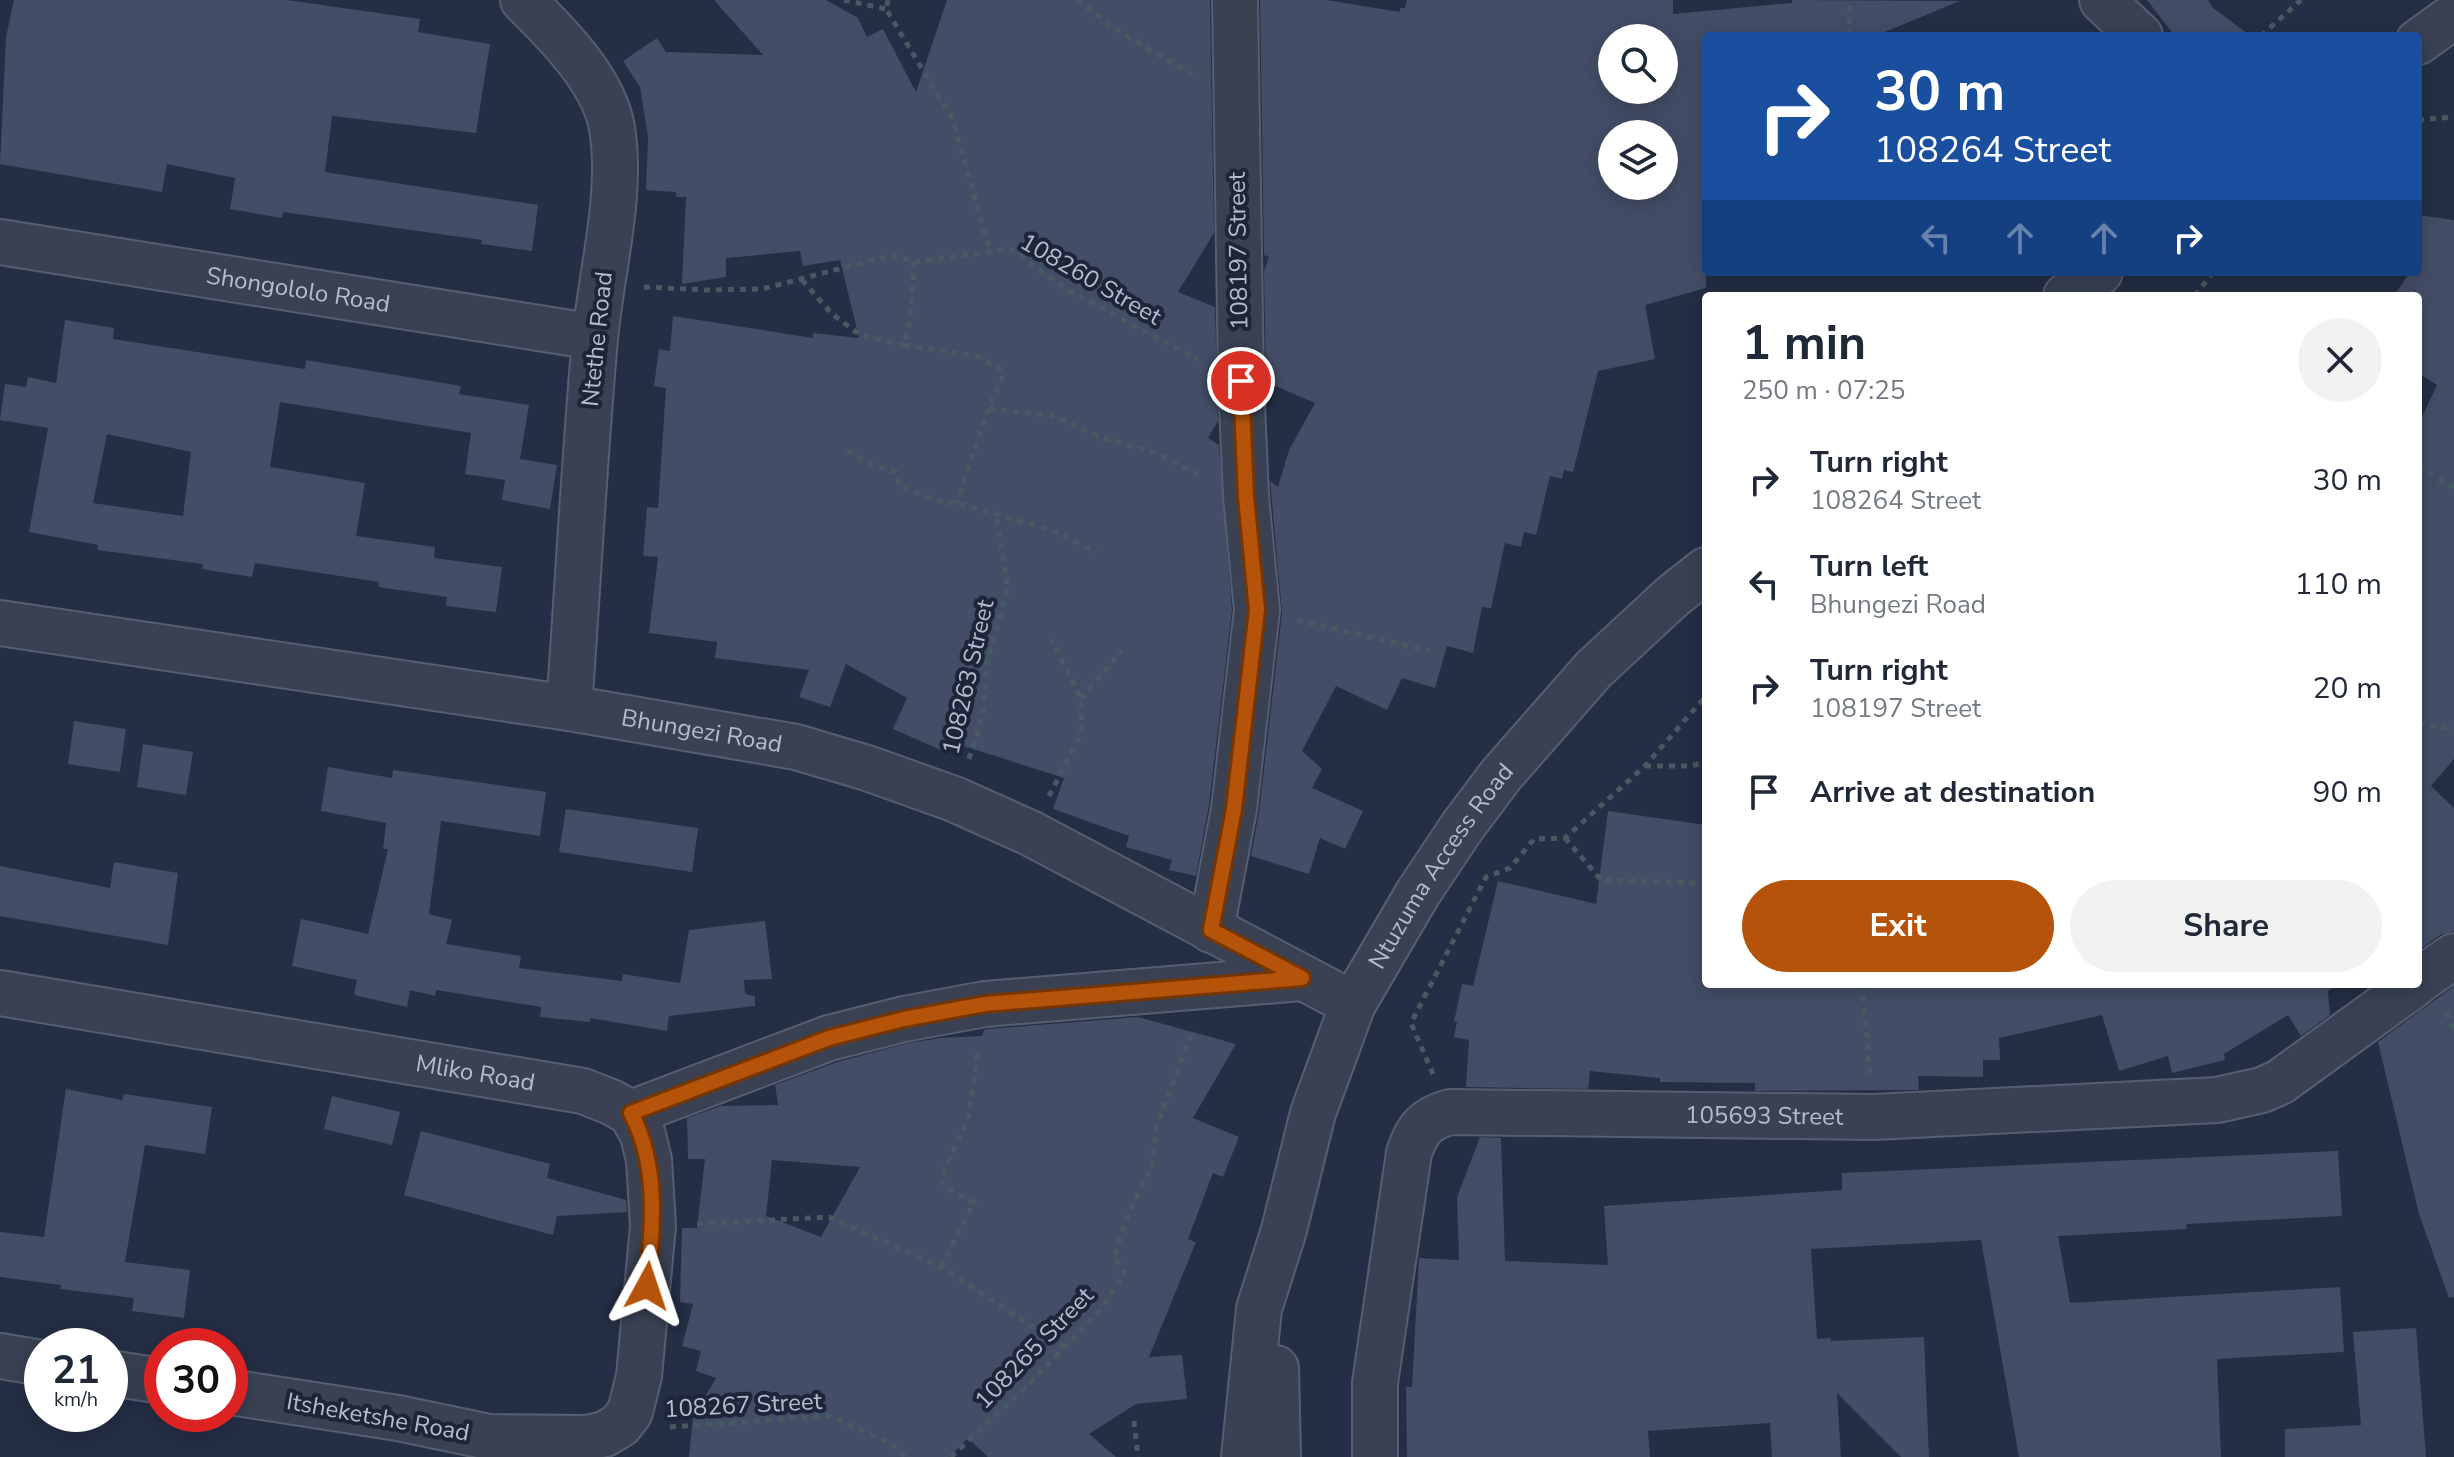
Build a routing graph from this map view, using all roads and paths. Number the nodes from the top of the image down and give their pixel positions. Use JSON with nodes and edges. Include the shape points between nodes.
{"nodes":[{"id":1,"x":523,"y":0,"type":"edge"},
{"id":2,"x":844,"y":0,"type":"edge"},
{"id":3,"x":888,"y":0,"type":"edge"},
{"id":4,"x":1077,"y":0,"type":"edge"},
{"id":5,"x":1235,"y":0,"type":"edge"},
{"id":6,"x":1850,"y":0,"type":"edge"},
{"id":7,"x":2102,"y":0,"type":"edge"},
{"id":8,"x":2301,"y":0,"type":"edge"},
{"id":9,"x":886,"y":9,"type":"junction"},
{"id":10,"x":2454,"y":16,"type":"edge"},
{"id":11,"x":1849,"y":32,"type":"edge"},
{"id":12,"x":2136,"y":32,"type":"edge"},
{"id":13,"x":2265,"y":32,"type":"edge"},
{"id":14,"x":2422,"y":39,"type":"edge"},
{"id":15,"x":1235,"y":100,"type":"junction"},
{"id":16,"x":2454,"y":117,"type":"edge"},
{"id":17,"x":2422,"y":120,"type":"edge"},
{"id":18,"x":0,"y":242,"type":"edge"},
{"id":19,"x":990,"y":252,"type":"junction"},
{"id":20,"x":914,"y":262,"type":"junction"},
{"id":21,"x":2094,"y":276,"type":"edge"},
{"id":22,"x":802,"y":280,"type":"junction"},
{"id":23,"x":602,"y":281,"type":"junction"},
{"id":24,"x":2072,"y":292,"type":"edge"},
{"id":25,"x":595,"y":337,"type":"junction"},
{"id":26,"x":904,"y":345,"type":"junction"},
{"id":27,"x":957,"y":354,"type":"dead end"},
{"id":28,"x":1241,"y":381,"type":"junction"},
{"id":29,"x":988,"y":409,"type":"junction"},
{"id":30,"x":847,"y":451,"type":"dead end"},
{"id":31,"x":2422,"y":469,"type":"edge"},
{"id":32,"x":2454,"y":487,"type":"edge"},
{"id":33,"x":1246,"y":497,"type":"junction"},
{"id":34,"x":957,"y":503,"type":"junction"},
{"id":35,"x":996,"y":515,"type":"junction"},
{"id":36,"x":1096,"y":552,"type":"dead end"},
{"id":37,"x":1702,"y":573,"type":"edge"},
{"id":38,"x":1257,"y":610,"type":"junction"},
{"id":39,"x":0,"y":623,"type":"edge"},
{"id":40,"x":1052,"y":640,"type":"dead end"},
{"id":41,"x":1122,"y":650,"type":"dead end"},
{"id":42,"x":1429,"y":651,"type":"dead end"},
{"id":43,"x":1081,"y":699,"type":"junction"},
{"id":44,"x":1702,"y":701,"type":"edge"},
{"id":45,"x":569,"y":708,"type":"junction"},
{"id":46,"x":2422,"y":724,"type":"edge"},
{"id":47,"x":2454,"y":729,"type":"edge"},
{"id":48,"x":1702,"y":763,"type":"edge"},
{"id":49,"x":1645,"y":766,"type":"junction"},
{"id":50,"x":954,"y":799,"type":"junction"},
{"id":51,"x":1030,"y":833,"type":"junction"},
{"id":52,"x":1565,"y":838,"type":"junction"},
{"id":53,"x":1702,"y":883,"type":"edge"},
{"id":54,"x":1211,"y":930,"type":"junction"},
{"id":55,"x":2454,"y":956,"type":"edge"},
{"id":56,"x":1302,"y":978,"type":"junction"},
{"id":57,"x":2422,"y":979,"type":"edge"},
{"id":58,"x":1207,"y":986,"type":"junction"},
{"id":59,"x":1862,"y":988,"type":"edge"},
{"id":60,"x":2409,"y":988,"type":"edge"},
{"id":61,"x":0,"y":993,"type":"edge"},
{"id":62,"x":985,"y":1004,"type":"junction"},
{"id":63,"x":1353,"y":1004,"type":"junction"},
{"id":64,"x":1450,"y":1112,"type":"junction"},
{"id":65,"x":631,"y":1113,"type":"junction"},
{"id":66,"x":1874,"y":1117,"type":"junction"},
{"id":67,"x":653,"y":1226,"type":"junction"},
{"id":68,"x":1284,"y":1230,"type":"junction"},
{"id":69,"x":941,"y":1267,"type":"junction"},
{"id":70,"x":1065,"y":1348,"type":"junction"},
{"id":71,"x":0,"y":1356,"type":"edge"},
{"id":72,"x":24,"y":1360,"type":"edge"},
{"id":73,"x":248,"y":1395,"type":"edge"},
{"id":74,"x":1134,"y":1421,"type":"dead end"},
{"id":75,"x":620,"y":1425,"type":"junction"},
{"id":76,"x":487,"y":1447,"type":"edge"},
{"id":77,"x":906,"y":1457,"type":"edge"},
{"id":78,"x":951,"y":1457,"type":"edge"},
{"id":79,"x":1138,"y":1457,"type":"edge"},
{"id":80,"x":1244,"y":1457,"type":"edge"},
{"id":81,"x":1278,"y":1457,"type":"edge"},
{"id":82,"x":1375,"y":1457,"type":"edge"}],
"edges":[{"from":1,"to":23,"type":"street","name":"Ntethe Road","via":[[579,62],[612,126],[615,179]]},
{"from":2,"to":9,"type":"path"},
{"from":3,"to":9,"type":"path"},
{"from":4,"to":15,"type":"path","via":[[1123,34]]},
{"from":5,"to":15,"type":"street","name":"108197 Street"},
{"from":6,"to":11,"type":"path"},
{"from":7,"to":12,"type":"street"},
{"from":8,"to":13,"type":"path"},
{"from":9,"to":19,"type":"path","via":[[953,120]]},
{"from":10,"to":14,"type":"street"},
{"from":15,"to":28,"type":"street","name":"108197 Street"},
{"from":16,"to":17,"type":"path"},
{"from":18,"to":25,"type":"street","name":"Shongololo Road"},
{"from":19,"to":20,"type":"path","name":"108260 Street"},
{"from":19,"to":28,"type":"path","name":"108260 Street","via":[[1011,249],[1066,289]]},
{"from":20,"to":22,"type":"path","name":"108260 Street","via":[[893,255]]},
{"from":20,"to":26,"type":"path"},
{"from":21,"to":24,"type":"street"},
{"from":22,"to":23,"type":"path","name":"108260 Street","via":[[762,289],[706,290]]},
{"from":22,"to":26,"type":"path","via":[[832,314],[860,335]]},
{"from":23,"to":25,"type":"street","name":"Ntethe Road"},
{"from":25,"to":45,"type":"street","name":"Ntethe Road"},
{"from":26,"to":27,"type":"path"},
{"from":26,"to":29,"type":"path","via":[[977,356],[1002,370]]},
{"from":28,"to":33,"type":"street","name":"108197 Street"},
{"from":29,"to":33,"type":"path","via":[[1051,415],[1100,437],[1156,453]]},
{"from":29,"to":34,"type":"path"},
{"from":30,"to":34,"type":"path","via":[[896,472],[900,487]]},
{"from":31,"to":32,"type":"path"},
{"from":33,"to":38,"type":"street","name":"108197 Street"},
{"from":34,"to":35,"type":"path"},
{"from":35,"to":36,"type":"path","via":[[1054,531]]},
{"from":35,"to":50,"type":"path","name":"108263 Street","via":[[1008,588],[987,662],[983,714]]},
{"from":37,"to":63,"type":"street","name":"Ntuzuma Access Road","via":[[1594,669],[1501,775],[1418,893]]},
{"from":38,"to":42,"type":"path"},
{"from":38,"to":54,"type":"street","name":"108197 Street","via":[[1234,809]]},
{"from":39,"to":45,"type":"street","name":"Bhungezi Road"},
{"from":40,"to":43,"type":"path"},
{"from":41,"to":43,"type":"path"},
{"from":43,"to":51,"type":"path","via":[[1081,734]]},
{"from":44,"to":49,"type":"path"},
{"from":45,"to":50,"type":"street","name":"Bhungezi Road","via":[[796,747]]},
{"from":46,"to":47,"type":"path"},
{"from":48,"to":49,"type":"path"},
{"from":49,"to":52,"type":"path"},
{"from":50,"to":51,"type":"street","name":"Bhungezi Road"},
{"from":51,"to":54,"type":"street","name":"Bhungezi Road"},
{"from":52,"to":53,"type":"path","via":[[1601,880]]},
{"from":52,"to":64,"type":"path","via":[[1534,839],[1510,868],[1486,877],[1411,1023]]},
{"from":54,"to":56,"type":"street","name":"Bhungezi Road"},
{"from":55,"to":57,"type":"street","name":"105693 Street"},
{"from":56,"to":58,"type":"street"},
{"from":56,"to":63,"type":"street","name":"Bhungezi Road"},
{"from":58,"to":62,"type":"street"},
{"from":58,"to":70,"type":"path","name":"108265 Street","via":[[1157,1126],[1152,1165],[1114,1257],[1125,1274]]},
{"from":59,"to":66,"type":"path"},
{"from":60,"to":66,"type":"street","name":"105693 Street","via":[[2280,1082],[2240,1095]]},
{"from":61,"to":65,"type":"street","name":"Mliko Road","via":[[583,1091]]},
{"from":62,"to":65,"type":"street","via":[[829,1038]]},
{"from":62,"to":69,"type":"path","via":[[969,1116],[941,1178],[944,1186],[974,1202]]},
{"from":63,"to":68,"type":"street","name":"Ntuzuma Access Road","via":[[1313,1113]]},
{"from":64,"to":66,"type":"street","name":"105693 Street"},
{"from":64,"to":82,"type":"street","via":[[1422,1125],[1409,1153],[1375,1383]]},
{"from":65,"to":67,"type":"street","via":[[649,1160]]},
{"from":67,"to":69,"type":"path","via":[[829,1217]]},
{"from":67,"to":75,"type":"street","via":[[635,1397]]},
{"from":68,"to":80,"type":"street","name":"Ntuzuma Access Road","via":[[1259,1309]]},
{"from":68,"to":81,"type":"street","name":"Ntuzuma Access Road","via":[[1276,1372]]},
{"from":69,"to":70,"type":"path"},
{"from":70,"to":78,"type":"path","name":"108265 Street"},
{"from":71,"to":72,"type":"street"},
{"from":73,"to":76,"type":"street","name":"Itsheketshe Road","via":[[398,1418]]},
{"from":74,"to":79,"type":"path"},
{"from":75,"to":76,"type":"street","name":"Itsheketshe Road","via":[[586,1438]]},
{"from":75,"to":77,"type":"path","name":"108267 Street","via":[[641,1429],[830,1416],[892,1444]]}]}
